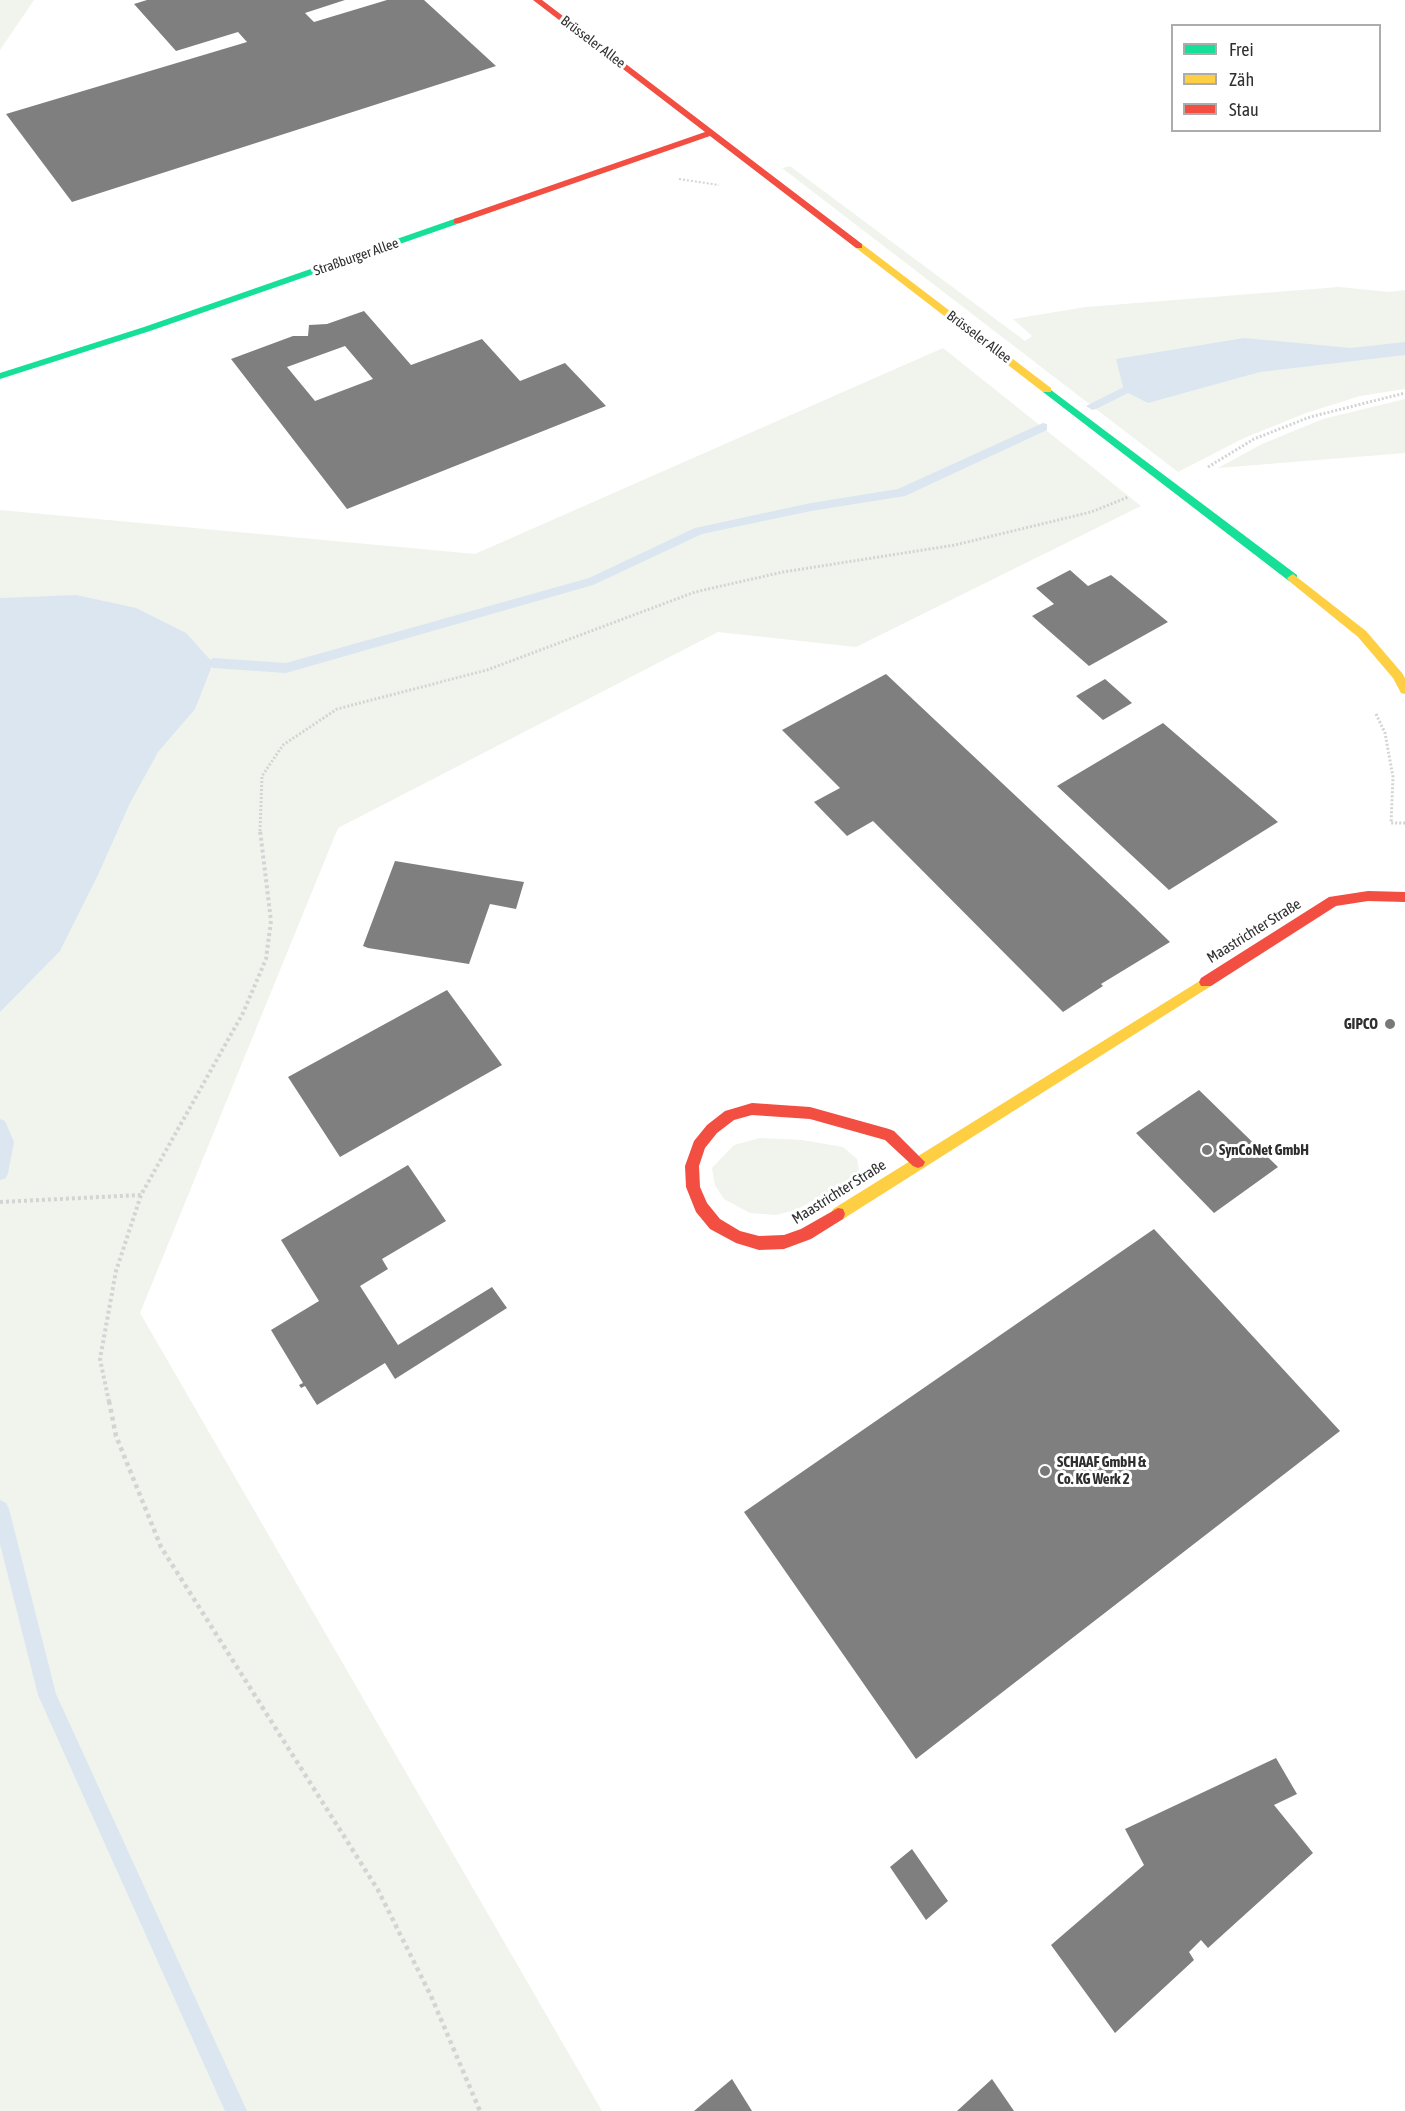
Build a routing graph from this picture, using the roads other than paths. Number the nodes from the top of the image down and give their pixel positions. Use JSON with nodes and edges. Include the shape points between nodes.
{"nodes":[{"id":1,"x":537,"y":0,"type":"edge"},
{"id":2,"x":711,"y":133,"type":"junction"},
{"id":3,"x":0,"y":376,"type":"edge"},
{"id":4,"x":1405,"y":690,"type":"edge"},
{"id":5,"x":1405,"y":897,"type":"edge"},
{"id":6,"x":918,"y":1162,"type":"junction"}],
"edges":[{"from":1,"to":2,"type":"street","name":"Brüsseler Allee"},
{"from":2,"to":3,"type":"street","name":"Straßburger Allee","via":[[147,329]]},
{"from":2,"to":4,"type":"street","name":"Brüsseler Allee","via":[[1362,634]]},
{"from":5,"to":6,"type":"street","name":"Maastrichter Straße","via":[[1368,896],[1334,901]]},
{"from":6,"to":6,"type":"street","name":"Maastrichter Straße","via":[[806,1234],[784,1242],[759,1243],[715,1224],[701,1207],[693,1187],[692,1166],[699,1145],[730,1116],[752,1109],[810,1113],[889,1135]]}]}
